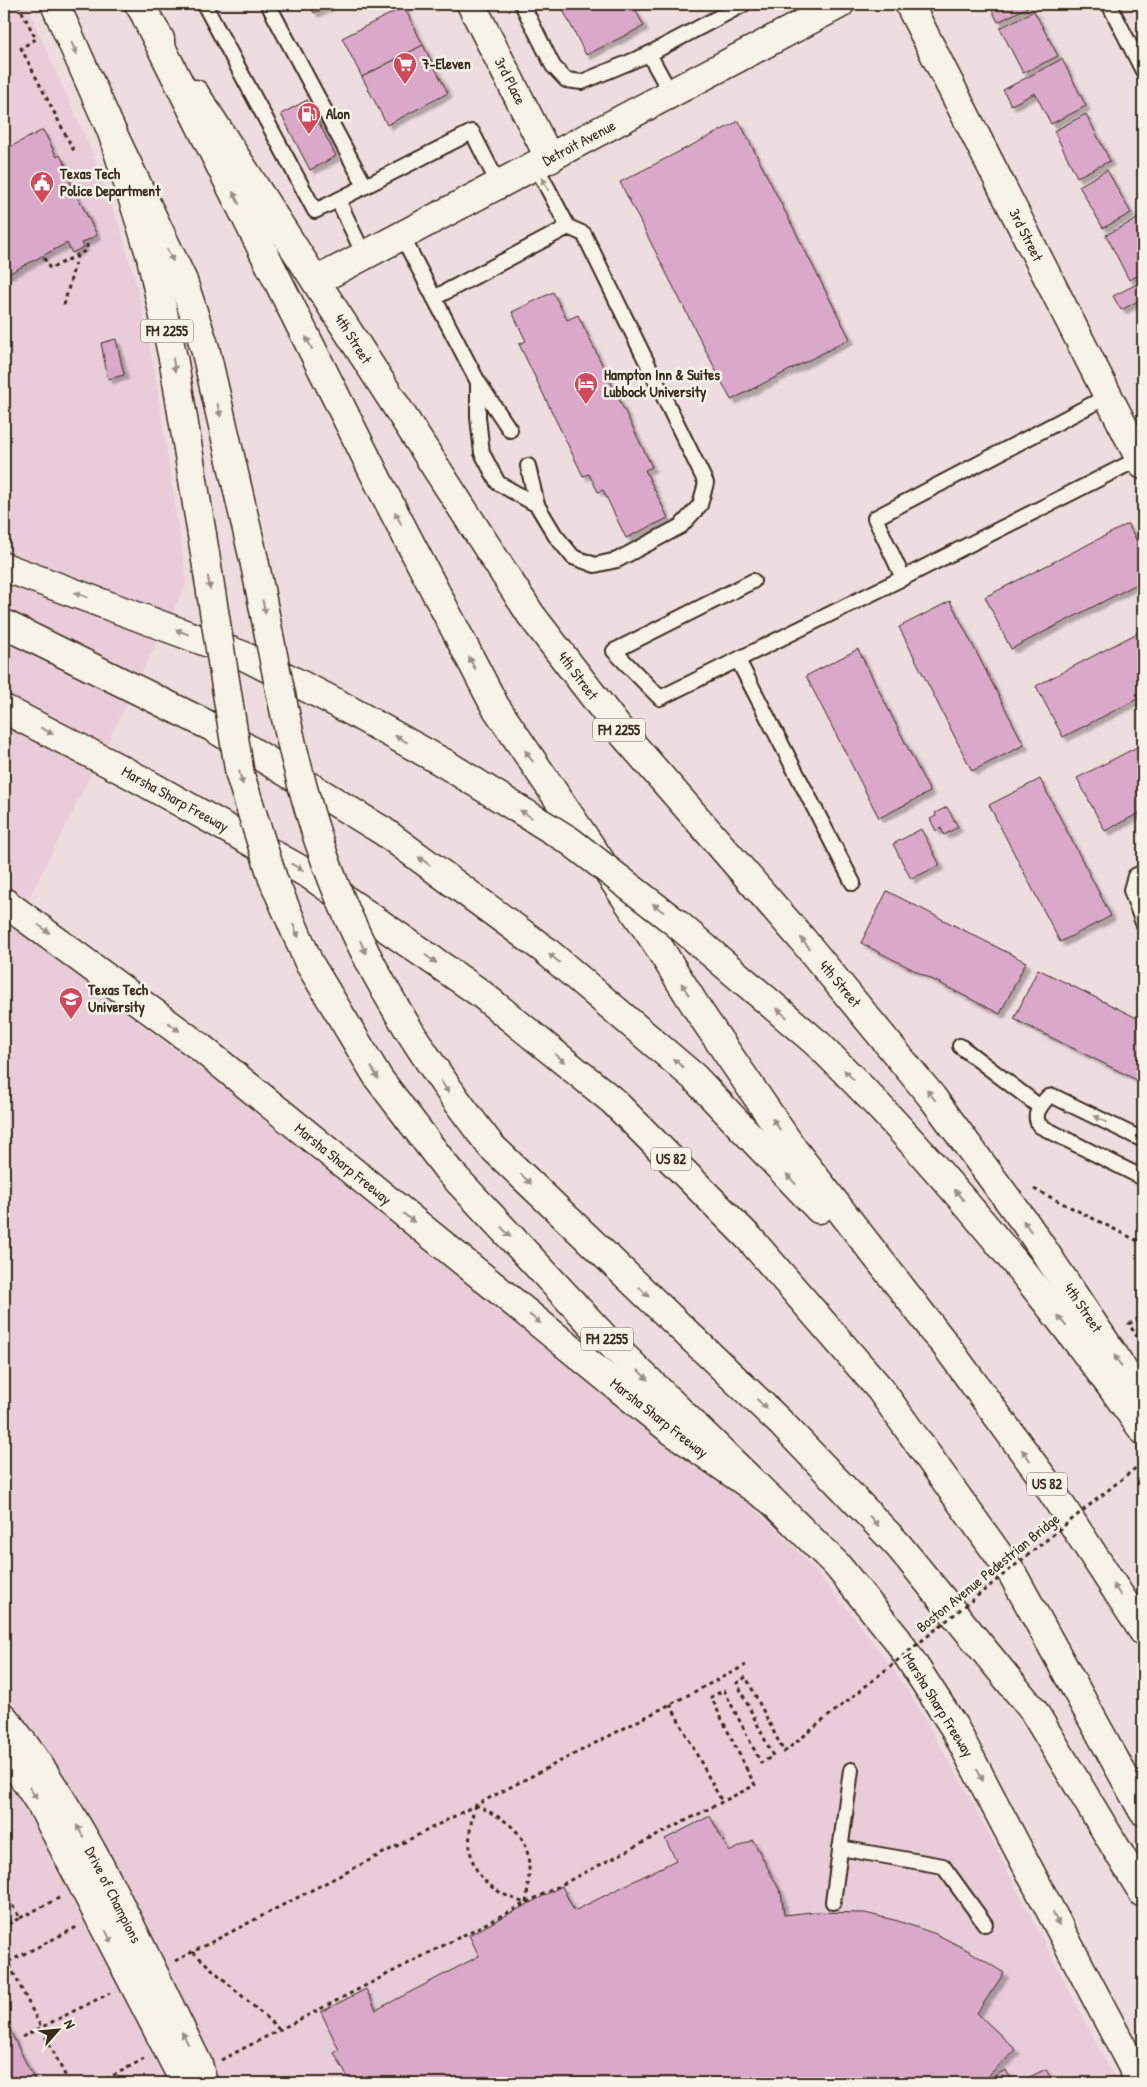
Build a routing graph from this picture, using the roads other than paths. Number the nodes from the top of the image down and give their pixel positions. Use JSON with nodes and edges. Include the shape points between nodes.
{"nodes":[{"id":1,"x":55,"y":4,"type":"edge"},
{"id":2,"x":204,"y":4,"type":"edge"},
{"id":3,"x":268,"y":4,"type":"edge"},
{"id":4,"x":471,"y":4,"type":"edge"},
{"id":5,"x":522,"y":4,"type":"edge"},
{"id":6,"x":744,"y":4,"type":"edge"},
{"id":7,"x":909,"y":4,"type":"edge"},
{"id":8,"x":1109,"y":4,"type":"edge"},
{"id":9,"x":831,"y":6,"type":"edge"},
{"id":10,"x":143,"y":11,"type":"edge"},
{"id":11,"x":649,"y":54,"type":"junction"},
{"id":12,"x":1143,"y":70,"type":"edge"},
{"id":13,"x":671,"y":94,"type":"junction"},
{"id":14,"x":112,"y":132,"type":"junction"},
{"id":15,"x":543,"y":162,"type":"junction"},
{"id":16,"x":499,"y":185,"type":"junction"},
{"id":17,"x":365,"y":186,"type":"junction"},
{"id":18,"x":338,"y":200,"type":"junction"},
{"id":19,"x":568,"y":227,"type":"junction"},
{"id":20,"x":402,"y":236,"type":"junction"},
{"id":21,"x":364,"y":256,"type":"junction"},
{"id":22,"x":316,"y":281,"type":"junction"},
{"id":23,"x":434,"y":298,"type":"junction"},
{"id":24,"x":478,"y":382,"type":"junction"},
{"id":25,"x":1108,"y":396,"type":"junction"},
{"id":26,"x":510,"y":430,"type":"dead end"},
{"id":27,"x":1142,"y":462,"type":"edge"},
{"id":28,"x":528,"y":466,"type":"dead end"},
{"id":29,"x":538,"y":505,"type":"junction"},
{"id":30,"x":4,"y":567,"type":"edge"},
{"id":31,"x":903,"y":578,"type":"junction"},
{"id":32,"x":753,"y":581,"type":"dead end"},
{"id":33,"x":4,"y":624,"type":"edge"},
{"id":34,"x":738,"y":660,"type":"junction"},
{"id":35,"x":4,"y":709,"type":"edge"},
{"id":36,"x":1143,"y":872,"type":"edge"},
{"id":37,"x":853,"y":883,"type":"dead end"},
{"id":38,"x":4,"y":902,"type":"edge"},
{"id":39,"x":1143,"y":923,"type":"edge"},
{"id":40,"x":960,"y":1046,"type":"dead end"},
{"id":41,"x":1040,"y":1107,"type":"junction"},
{"id":42,"x":1143,"y":1140,"type":"edge"},
{"id":43,"x":1143,"y":1178,"type":"edge"},
{"id":44,"x":944,"y":1343,"type":"junction"},
{"id":45,"x":1143,"y":1403,"type":"edge"},
{"id":46,"x":1143,"y":1430,"type":"edge"},
{"id":47,"x":771,"y":1500,"type":"junction"},
{"id":48,"x":1143,"y":1631,"type":"edge"},
{"id":49,"x":4,"y":1718,"type":"edge"},
{"id":50,"x":4,"y":1754,"type":"edge"},
{"id":51,"x":851,"y":1770,"type":"dead end"},
{"id":52,"x":1143,"y":1811,"type":"edge"},
{"id":53,"x":840,"y":1848,"type":"junction"},
{"id":54,"x":1143,"y":1893,"type":"edge"},
{"id":55,"x":833,"y":1902,"type":"dead end"},
{"id":56,"x":984,"y":1924,"type":"dead end"},
{"id":57,"x":185,"y":2083,"type":"edge"},
{"id":58,"x":203,"y":2083,"type":"edge"},
{"id":59,"x":1141,"y":2083,"type":"edge"}],
"edges":[{"from":1,"to":14,"type":"main road","number":"FM 2255","one_way":true},
{"from":2,"to":18,"type":"lane","via":[[315,211]]},
{"from":3,"to":17,"type":"lane"},
{"from":4,"to":15,"type":"main road","name":"3rd Place"},
{"from":5,"to":11,"type":"lane","via":[[553,66],[566,80],[582,82]]},
{"from":6,"to":11,"type":"lane"},
{"from":7,"to":25,"type":"main road","name":"3rd Street"},
{"from":8,"to":12,"type":"lane"},
{"from":9,"to":13,"type":"main road","name":"Detroit Avenue"},
{"from":10,"to":22,"type":"main road","name":"4th Street","number":"FM 2255"},
{"from":44,"to":10,"type":"main road","one_way":true,"via":[[793,1150],[495,706],[382,489]]},
{"from":11,"to":13,"type":"lane"},
{"from":13,"to":15,"type":"main road","name":"Detroit Avenue"},
{"from":14,"to":47,"type":"main road","number":"FM 2255","one_way":true,"bridge":true,"via":[[151,257],[174,364],[240,775],[273,879],[309,962],[379,1079],[449,1171],[604,1337]]},
{"from":14,"to":54,"type":"main road","one_way":true,"bridge":true,"via":[[182,281],[202,339],[254,560],[297,765],[326,862],[377,980],[448,1091],[491,1146],[782,1424],[898,1545],[1032,1710]]},
{"from":15,"to":16,"type":"main road","name":"Detroit Avenue"},
{"from":19,"to":15,"type":"lane","one_way":true,"via":[[554,201]]},
{"from":16,"to":17,"type":"lane","via":[[472,132]]},
{"from":16,"to":20,"type":"main road","name":"Detroit Avenue"},
{"from":17,"to":18,"type":"lane"},
{"from":18,"to":21,"type":"lane"},
{"from":19,"to":23,"type":"lane"},
{"from":19,"to":29,"type":"lane","via":[[584,234],[706,483],[700,505],[681,526],[618,560],[595,565],[573,556],[555,535]]},
{"from":20,"to":21,"type":"main road","name":"Detroit Avenue"},
{"from":20,"to":23,"type":"lane"},
{"from":21,"to":22,"type":"main road","name":"Detroit Avenue"},
{"from":45,"to":22,"type":"main road","name":"4th Street","number":"FM 2255","one_way":true,"via":[[1026,1224],[932,1097],[802,939],[618,728],[531,615]]},
{"from":23,"to":24,"type":"lane"},
{"from":24,"to":26,"type":"lane"},
{"from":24,"to":29,"type":"lane","via":[[482,453],[498,482]]},
{"from":25,"to":27,"type":"main road","name":"3rd Street"},
{"from":25,"to":31,"type":"lane","via":[[875,518]]},
{"from":27,"to":31,"type":"lane"},
{"from":28,"to":29,"type":"lane"},
{"from":46,"to":30,"type":"main road","one_way":true,"bridge":true,"via":[[1026,1275],[946,1178],[882,1108],[818,1045],[675,922],[570,841],[444,763],[244,656]]},
{"from":31,"to":34,"type":"lane"},
{"from":32,"to":34,"type":"lane","via":[[614,651],[660,698]]},
{"from":44,"to":33,"type":"main road","number":"US 82","one_way":true,"via":[[694,1076],[545,950],[383,831],[212,727]]},
{"from":34,"to":37,"type":"lane"},
{"from":35,"to":52,"type":"main road","name":"Marsha Sharp Freeway","number":"US 82","one_way":true,"via":[[130,774],[310,875],[480,993],[613,1101],[750,1239],[880,1388],[1013,1575]]},
{"from":36,"to":39,"type":"lane","via":[[1135,876],[1131,890]]},
{"from":38,"to":47,"type":"main road","name":"Marsha Sharp Freeway","one_way":true,"via":[[200,1047],[668,1428]]},
{"from":40,"to":41,"type":"lane"},
{"from":42,"to":41,"type":"lane","one_way":true,"via":[[1053,1096],[1048,1096]]},
{"from":41,"to":43,"type":"lane","via":[[1036,1114],[1040,1126]]},
{"from":48,"to":44,"type":"main road","number":"US 82","one_way":true,"via":[[1043,1478]]},
{"from":47,"to":59,"type":"main road","name":"Marsha Sharp Freeway","one_way":true,"via":[[836,1564],[897,1639],[930,1687],[1017,1844]]},
{"from":58,"to":49,"type":"main road","name":"Drive of Champions","one_way":true,"via":[[198,2064],[82,1835],[41,1765]]},
{"from":50,"to":57,"type":"main road","name":"Drive of Champions","one_way":true,"via":[[42,1806]]},
{"from":51,"to":53,"type":"lane"},
{"from":53,"to":55,"type":"lane"},
{"from":53,"to":56,"type":"lane","via":[[943,1866]]}]}
